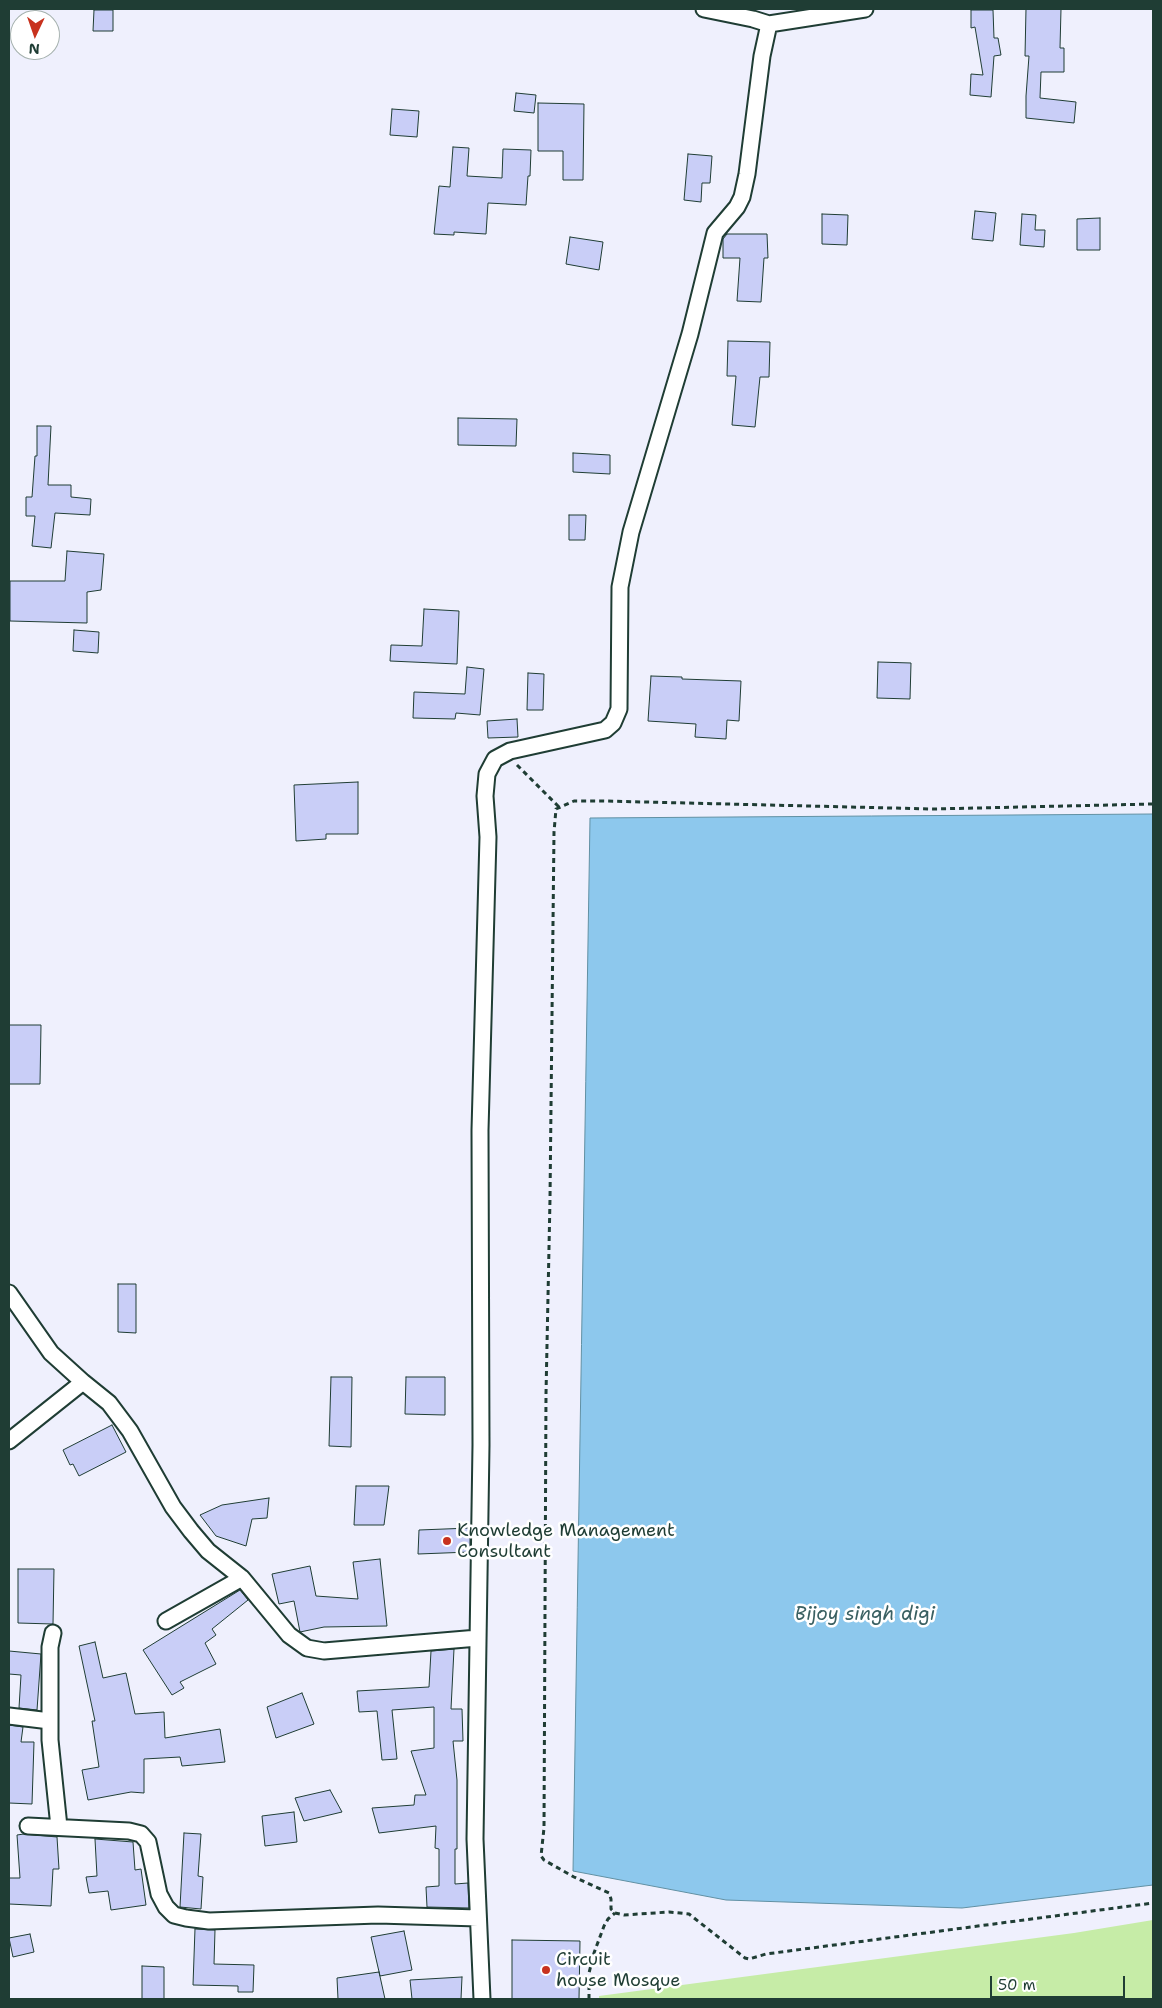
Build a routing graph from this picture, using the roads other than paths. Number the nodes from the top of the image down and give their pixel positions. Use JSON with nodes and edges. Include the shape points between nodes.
{"nodes":[{"id":1,"x":704,"y":9,"type":"edge"},
{"id":2,"x":865,"y":9,"type":"edge"},
{"id":3,"x":769,"y":24,"type":"junction"},
{"id":4,"x":9,"y":1293,"type":"edge"},
{"id":5,"x":83,"y":1382,"type":"junction"},
{"id":6,"x":9,"y":1441,"type":"edge"},
{"id":7,"x":242,"y":1578,"type":"junction"},
{"id":8,"x":166,"y":1621,"type":"dead end"},
{"id":9,"x":53,"y":1633,"type":"dead end"},
{"id":10,"x":478,"y":1638,"type":"junction"},
{"id":11,"x":9,"y":1716,"type":"edge"},
{"id":12,"x":50,"y":1721,"type":"junction"},
{"id":13,"x":28,"y":1826,"type":"dead end"},
{"id":14,"x":59,"y":1827,"type":"junction"},
{"id":15,"x":478,"y":1918,"type":"junction"},
{"id":16,"x":482,"y":1999,"type":"edge"}],
"edges":[{"from":1,"to":3,"type":"street"},
{"from":2,"to":3,"type":"street"},
{"from":3,"to":10,"type":"street","via":[[742,197],[716,233],[631,532],[620,587],[619,709],[605,730],[506,754],[495,759],[487,774],[480,1130]]},
{"from":4,"to":5,"type":"street","via":[[51,1353]]},
{"from":5,"to":6,"type":"street"},
{"from":5,"to":7,"type":"street","via":[[109,1403],[130,1431],[191,1531],[208,1551]]},
{"from":7,"to":8,"type":"street"},
{"from":7,"to":10,"type":"street","via":[[289,1635],[308,1648],[324,1650]]},
{"from":9,"to":12,"type":"street","via":[[50,1647]]},
{"from":10,"to":15,"type":"street","via":[[475,1839]]},
{"from":11,"to":12,"type":"street"},
{"from":12,"to":14,"type":"street"},
{"from":13,"to":14,"type":"street"},
{"from":14,"to":15,"type":"street","via":[[141,1834],[148,1842],[159,1894],[174,1915],[186,1918],[209,1921],[378,1915]]},
{"from":15,"to":16,"type":"street"}]}
